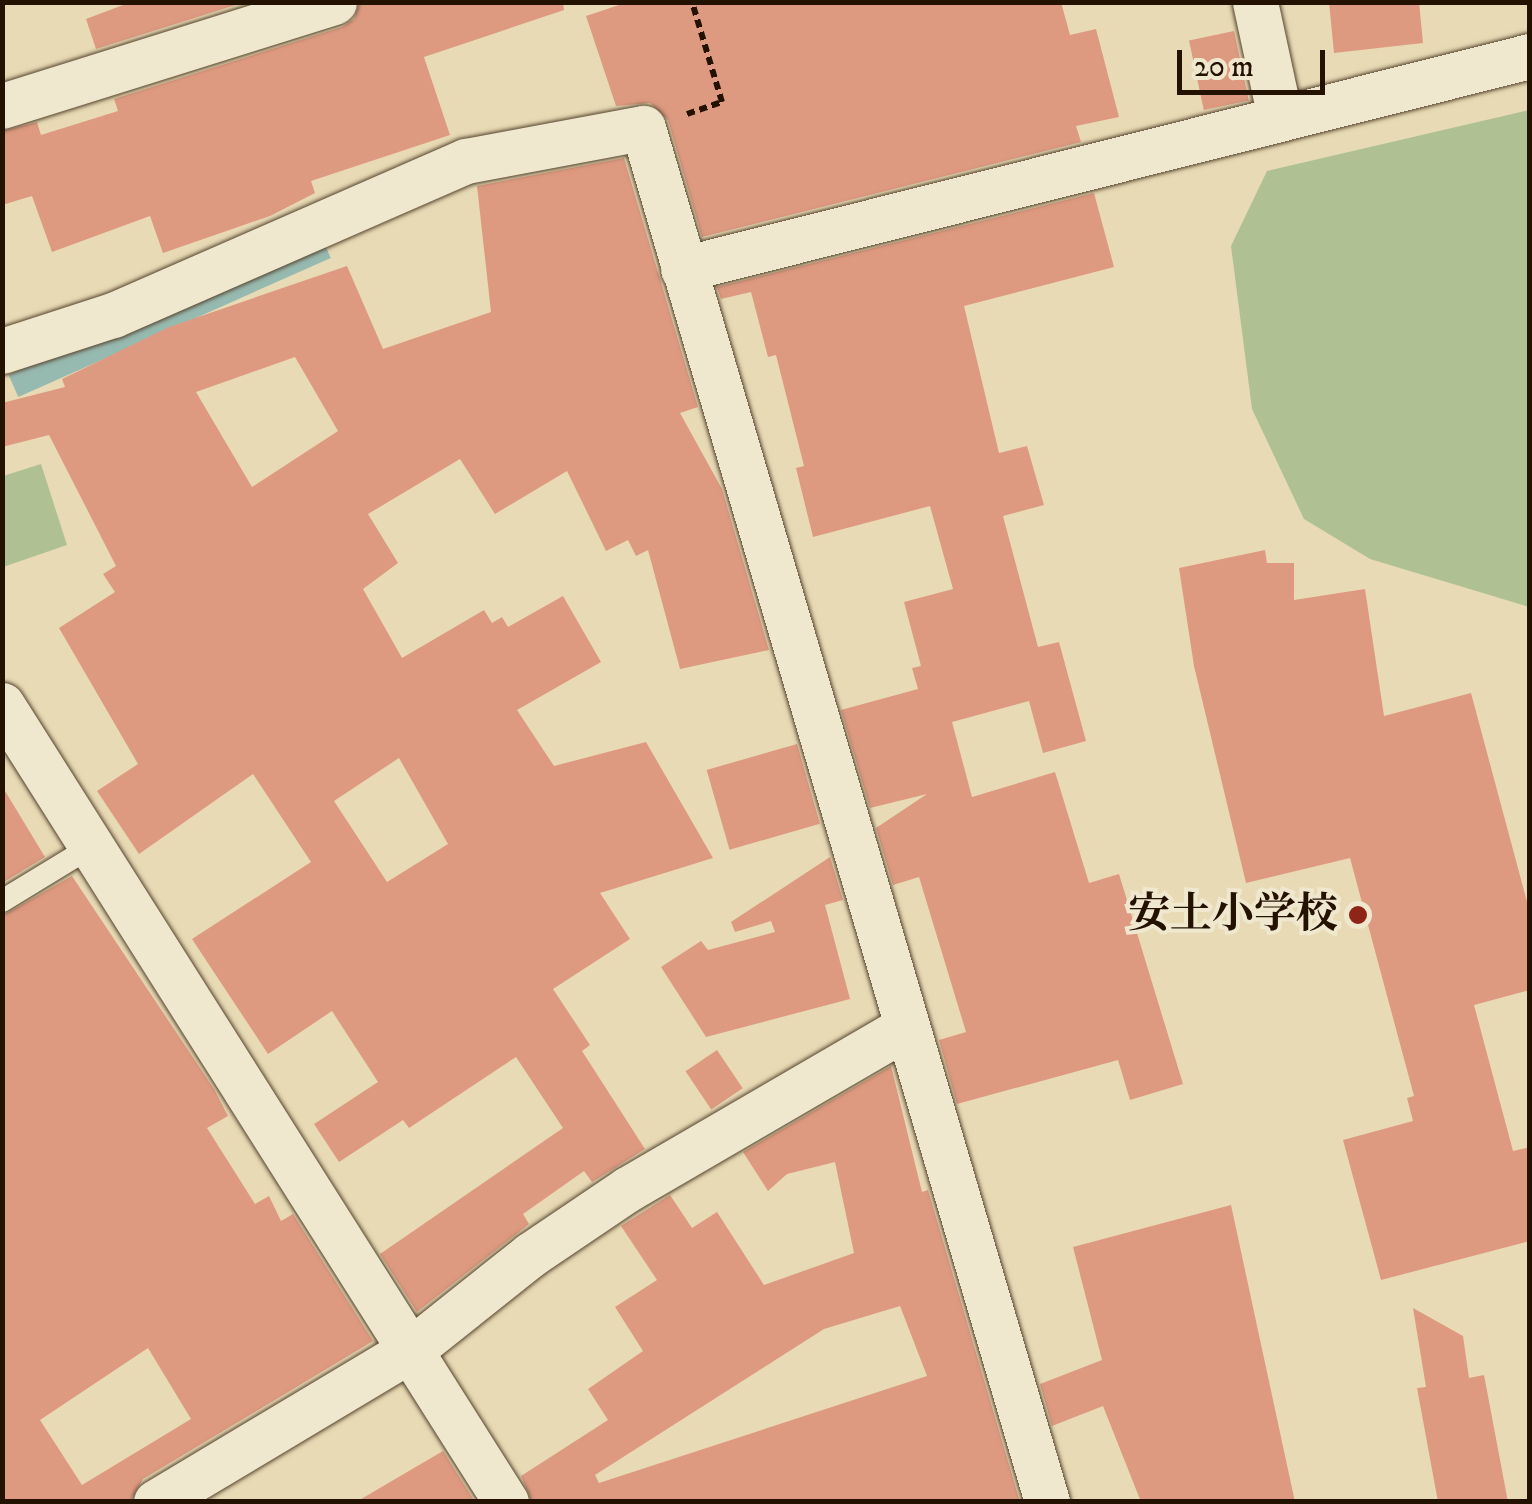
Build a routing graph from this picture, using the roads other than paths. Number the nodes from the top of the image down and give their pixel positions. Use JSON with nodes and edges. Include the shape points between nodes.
{"nodes":[{"id":1,"x":334,"y":2,"type":"edge"},
{"id":2,"x":1255,"y":2,"type":"edge"},
{"id":3,"x":1530,"y":56,"type":"edge"},
{"id":4,"x":2,"y":106,"type":"edge"},
{"id":5,"x":1280,"y":118,"type":"junction"},
{"id":6,"x":683,"y":270,"type":"junction"},
{"id":7,"x":2,"y":351,"type":"edge"},
{"id":8,"x":2,"y":705,"type":"edge"},
{"id":9,"x":92,"y":846,"type":"junction"},
{"id":10,"x":2,"y":901,"type":"edge"},
{"id":11,"x":906,"y":1028,"type":"junction"},
{"id":12,"x":412,"y":1349,"type":"junction"},
{"id":13,"x":156,"y":1502,"type":"edge"},
{"id":14,"x":506,"y":1502,"type":"edge"},
{"id":15,"x":1048,"y":1502,"type":"edge"}],
"edges":[{"from":1,"to":4,"type":"street"},
{"from":2,"to":5,"type":"street"},
{"from":3,"to":5,"type":"street"},
{"from":5,"to":6,"type":"street"},
{"from":6,"to":7,"type":"street","via":[[642,128],[466,161],[113,315]]},
{"from":6,"to":11,"type":"street"},
{"from":8,"to":9,"type":"street"},
{"from":9,"to":10,"type":"lane"},
{"from":9,"to":12,"type":"street"},
{"from":11,"to":12,"type":"street","via":[[628,1189],[530,1255]]},
{"from":11,"to":15,"type":"street"},
{"from":12,"to":13,"type":"street"},
{"from":12,"to":14,"type":"street"}]}
